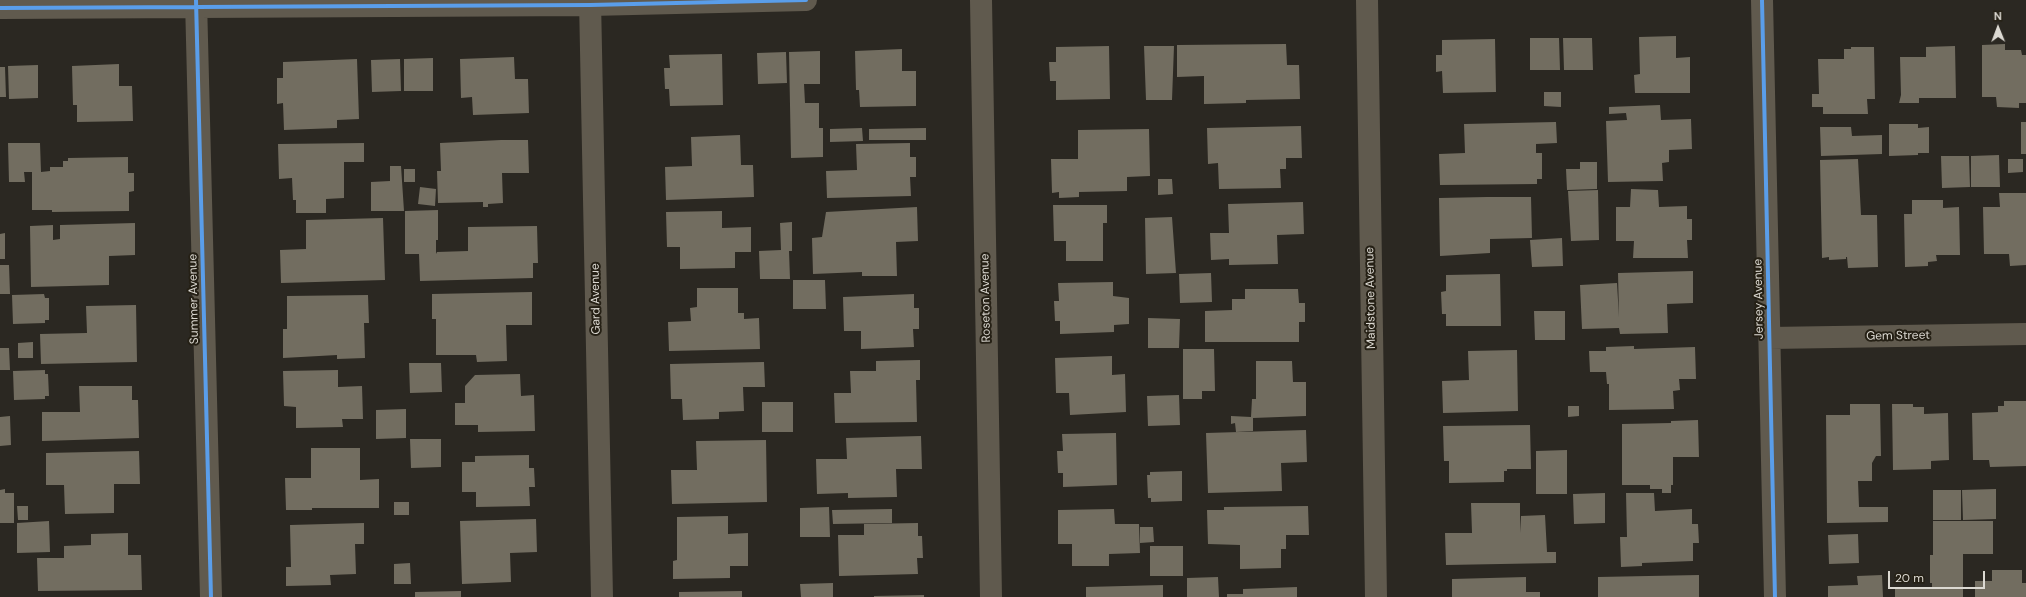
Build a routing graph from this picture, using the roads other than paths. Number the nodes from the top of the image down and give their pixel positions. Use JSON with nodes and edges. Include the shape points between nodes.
{"nodes":[{"id":1,"x":806,"y":0,"type":"edge"},
{"id":2,"x":981,"y":0,"type":"edge"},
{"id":3,"x":1367,"y":0,"type":"edge"},
{"id":4,"x":1762,"y":0,"type":"edge"},
{"id":5,"x":590,"y":3,"type":"edge"},
{"id":6,"x":196,"y":4,"type":"edge"},
{"id":7,"x":0,"y":8,"type":"edge"},
{"id":8,"x":2026,"y":334,"type":"edge"},
{"id":9,"x":1770,"y":338,"type":"junction"},
{"id":10,"x":211,"y":597,"type":"edge"},
{"id":11,"x":602,"y":597,"type":"edge"},
{"id":12,"x":991,"y":597,"type":"edge"},
{"id":13,"x":1376,"y":597,"type":"edge"},
{"id":14,"x":1775,"y":597,"type":"edge"}],
"edges":[{"from":1,"to":5,"type":"street"},
{"from":2,"to":12,"type":"street","name":"Roseton Avenue"},
{"from":3,"to":13,"type":"street","name":"Maidstone Avenue"},
{"from":4,"to":9,"type":"street","name":"Jersey Avenue"},
{"from":5,"to":6,"type":"street"},
{"from":5,"to":11,"type":"street","name":"Gard Avenue"},
{"from":6,"to":7,"type":"street"},
{"from":6,"to":10,"type":"street","name":"Summer Avenue"},
{"from":8,"to":9,"type":"street","name":"Gem Street"},
{"from":9,"to":14,"type":"street","name":"Jersey Avenue"}]}
